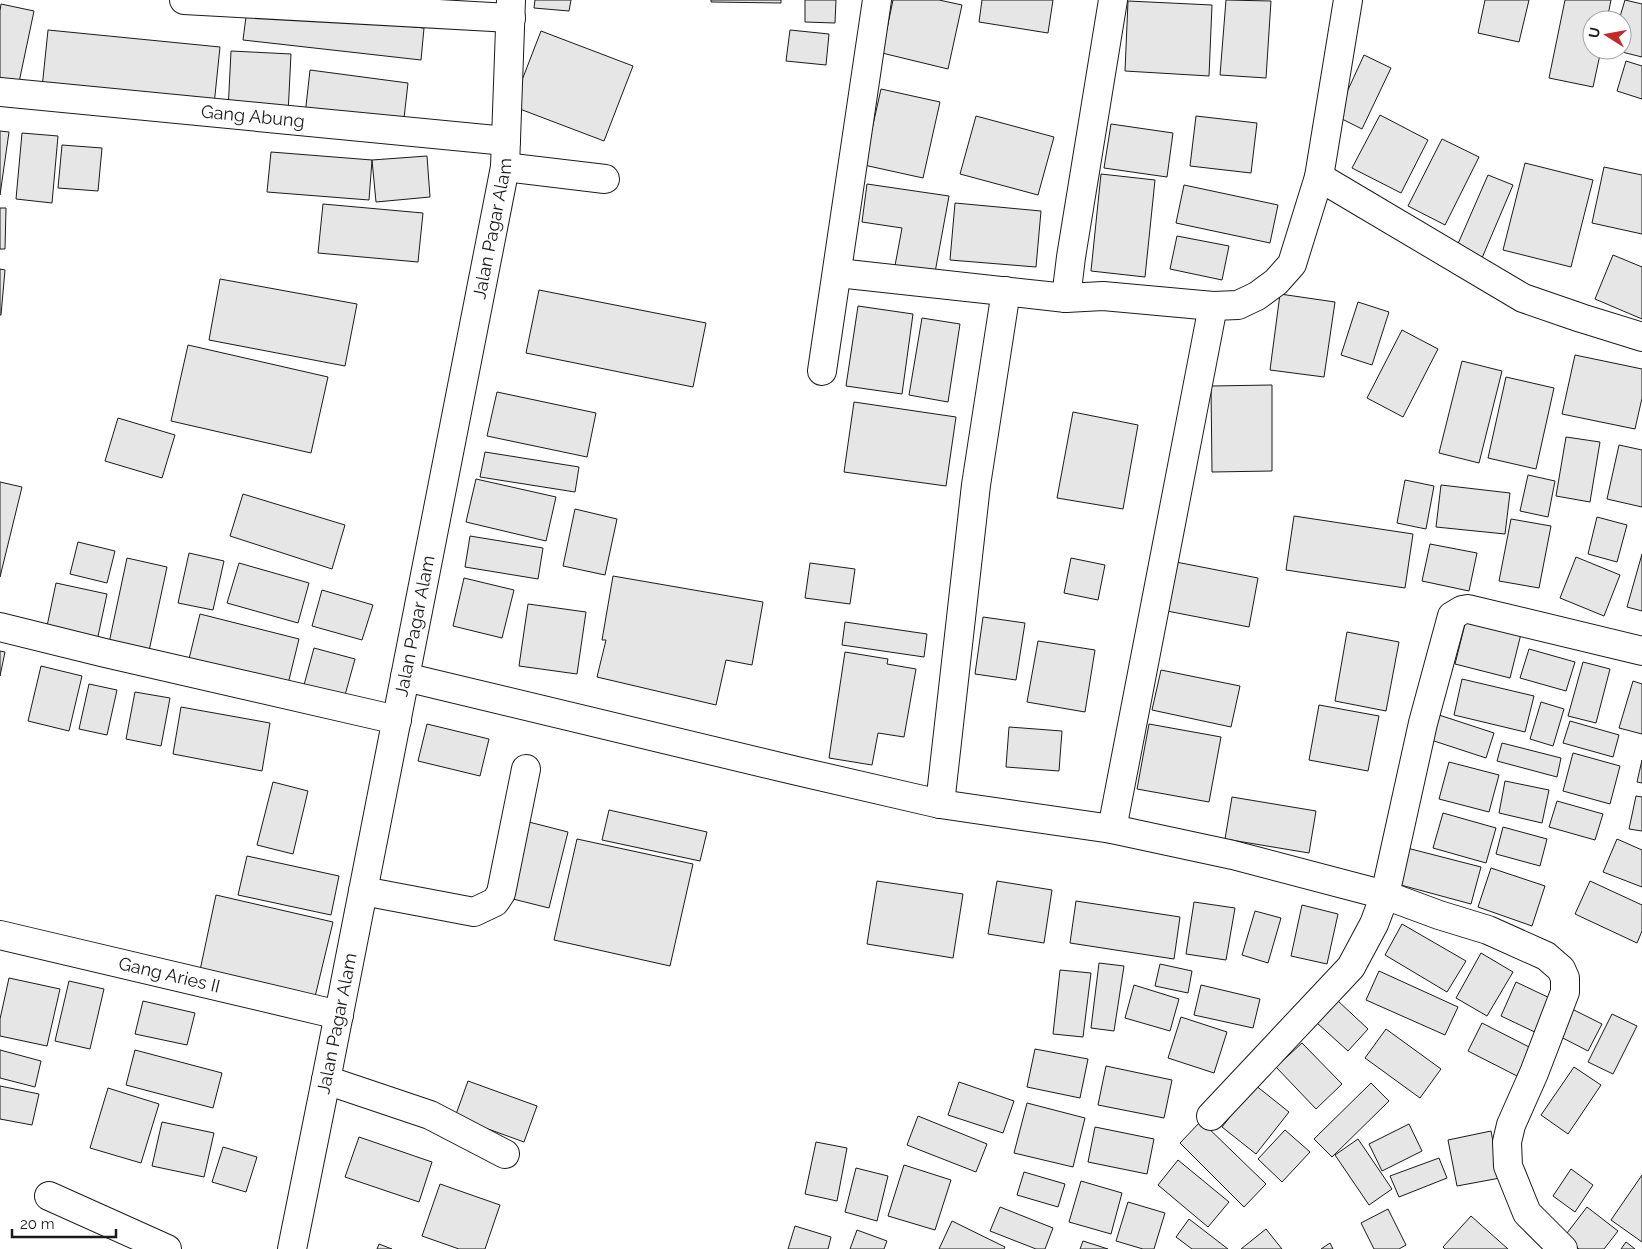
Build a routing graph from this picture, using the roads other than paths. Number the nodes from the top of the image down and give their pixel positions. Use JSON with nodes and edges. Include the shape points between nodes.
{"nodes":[{"id":1,"x":184,"y":0,"type":"edge"},
{"id":2,"x":877,"y":0,"type":"edge"},
{"id":3,"x":1113,"y":0,"type":"edge"},
{"id":4,"x":1348,"y":0,"type":"edge"},
{"id":5,"x":511,"y":9,"type":"edge"},
{"id":6,"x":0,"y":92,"type":"edge"},
{"id":7,"x":505,"y":154,"type":"junction"},
{"id":8,"x":1319,"y":177,"type":"junction"},
{"id":9,"x":605,"y":179,"type":"dead end"},
{"id":10,"x":838,"y":273,"type":"junction"},
{"id":11,"x":1006,"y":291,"type":"junction"},
{"id":12,"x":1066,"y":298,"type":"junction"},
{"id":13,"x":1213,"y":306,"type":"junction"},
{"id":14,"x":1642,"y":336,"type":"edge"},
{"id":15,"x":822,"y":371,"type":"dead end"},
{"id":16,"x":0,"y":627,"type":"edge"},
{"id":17,"x":1642,"y":651,"type":"edge"},
{"id":18,"x":405,"y":677,"type":"junction"},
{"id":19,"x":397,"y":720,"type":"junction"},
{"id":20,"x":526,"y":769,"type":"dead end"},
{"id":21,"x":940,"y":804,"type":"junction"},
{"id":22,"x":1112,"y":829,"type":"junction"},
{"id":23,"x":363,"y":891,"type":"junction"},
{"id":24,"x":1385,"y":895,"type":"junction"},
{"id":25,"x":0,"y":935,"type":"edge"},
{"id":26,"x":339,"y":1015,"type":"junction"},
{"id":27,"x":326,"y":1080,"type":"junction"},
{"id":28,"x":1211,"y":1116,"type":"dead end"},
{"id":29,"x":505,"y":1154,"type":"dead end"},
{"id":30,"x":49,"y":1196,"type":"dead end"},
{"id":31,"x":167,"y":1249,"type":"edge"},
{"id":32,"x":292,"y":1249,"type":"edge"},
{"id":33,"x":1563,"y":1249,"type":"edge"}],
"edges":[{"from":1,"to":5,"type":"street"},
{"from":2,"to":10,"type":"street"},
{"from":3,"to":12,"type":"street"},
{"from":4,"to":8,"type":"street"},
{"from":5,"to":7,"type":"street","name":"Jalan Pagar Alam"},
{"from":6,"to":7,"type":"street","name":"Gang Abung"},
{"from":7,"to":9,"type":"street","name":"Gang Abung"},
{"from":7,"to":18,"type":"street","name":"Jalan Pagar Alam"},
{"from":8,"to":13,"type":"street","via":[[1292,264],[1257,296],[1238,305]]},
{"from":8,"to":14,"type":"street","via":[[1523,298]]},
{"from":10,"to":11,"type":"street"},
{"from":10,"to":15,"type":"street"},
{"from":11,"to":12,"type":"street"},
{"from":11,"to":21,"type":"street","via":[[976,486]]},
{"from":12,"to":13,"type":"street","via":[[1103,296]]},
{"from":13,"to":22,"type":"street"},
{"from":16,"to":19,"type":"street"},
{"from":17,"to":24,"type":"street","via":[[1468,609],[1452,616],[1423,723]]},
{"from":18,"to":19,"type":"street","name":"Jalan Pagar Alam"},
{"from":18,"to":21,"type":"street"},
{"from":19,"to":23,"type":"street","name":"Jalan Pagar Alam"},
{"from":20,"to":23,"type":"street","via":[[501,893],[495,902],[474,912]]},
{"from":21,"to":22,"type":"street"},
{"from":22,"to":24,"type":"street","via":[[1233,855]]},
{"from":23,"to":26,"type":"street","name":"Jalan Pagar Alam"},
{"from":24,"to":28,"type":"street","via":[[1351,967]]},
{"from":24,"to":33,"type":"street","via":[[1488,930],[1546,956],[1561,969],[1565,992],[1507,1142],[1508,1166],[1527,1214]]},
{"from":25,"to":26,"type":"street","name":"Gang Aries II"},
{"from":26,"to":27,"type":"street","name":"Jalan Pagar Alam"},
{"from":27,"to":29,"type":"street","via":[[430,1115]]},
{"from":27,"to":32,"type":"street","name":"Jalan Pagar Alam"},
{"from":30,"to":31,"type":"street"}]}
